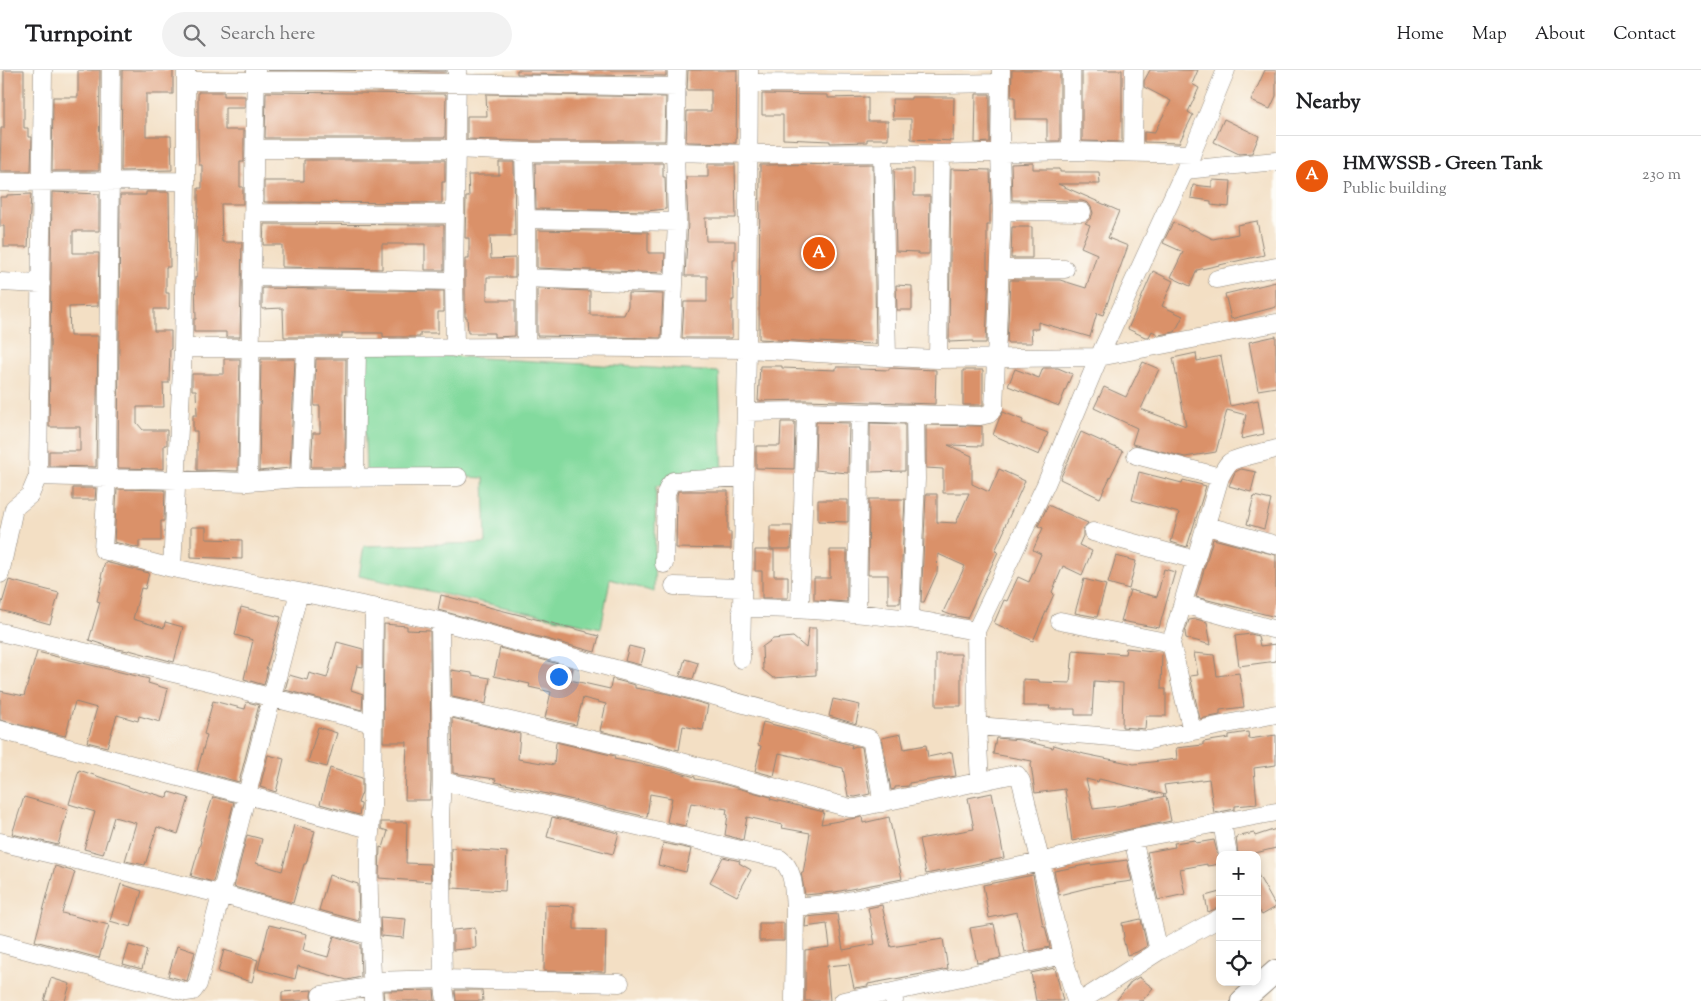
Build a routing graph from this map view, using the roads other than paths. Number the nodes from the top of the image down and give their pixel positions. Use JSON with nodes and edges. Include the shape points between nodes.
{"nodes":[{"id":1,"x":43,"y":70,"type":"edge"},
{"id":2,"x":111,"y":70,"type":"edge"},
{"id":3,"x":1071,"y":70,"type":"edge"},
{"id":4,"x":1134,"y":70,"type":"edge"},
{"id":5,"x":1226,"y":70,"type":"edge"},
{"id":6,"x":186,"y":75,"type":"edge"},
{"id":7,"x":256,"y":75,"type":"edge"},
{"id":8,"x":325,"y":75,"type":"edge"},
{"id":9,"x":388,"y":76,"type":"edge"},
{"id":10,"x":457,"y":76,"type":"edge"},
{"id":11,"x":1001,"y":76,"type":"edge"},
{"id":12,"x":545,"y":77,"type":"edge"},
{"id":13,"x":749,"y":77,"type":"edge"},
{"id":14,"x":812,"y":77,"type":"edge"},
{"id":15,"x":943,"y":77,"type":"edge"},
{"id":16,"x":609,"y":78,"type":"edge"},
{"id":17,"x":677,"y":78,"type":"edge"},
{"id":18,"x":255,"y":149,"type":"junction"},
{"id":19,"x":455,"y":149,"type":"junction"},
{"id":20,"x":1071,"y":151,"type":"junction"},
{"id":21,"x":524,"y":152,"type":"junction"},
{"id":22,"x":676,"y":152,"type":"junction"},
{"id":23,"x":1133,"y":152,"type":"junction"},
{"id":24,"x":883,"y":153,"type":"junction"},
{"id":25,"x":1000,"y":153,"type":"junction"},
{"id":26,"x":749,"y":154,"type":"junction"},
{"id":27,"x":940,"y":154,"type":"junction"},
{"id":28,"x":1276,"y":161,"type":"edge"},
{"id":29,"x":1188,"y":162,"type":"junction"},
{"id":30,"x":186,"y":181,"type":"junction"},
{"id":31,"x":0,"y":182,"type":"edge"},
{"id":32,"x":43,"y":182,"type":"junction"},
{"id":33,"x":110,"y":182,"type":"junction"},
{"id":34,"x":1002,"y":211,"type":"junction"},
{"id":35,"x":1082,"y":212,"type":"dead end"},
{"id":36,"x":254,"y":213,"type":"junction"},
{"id":37,"x":454,"y":214,"type":"junction"},
{"id":38,"x":526,"y":219,"type":"junction"},
{"id":39,"x":677,"y":222,"type":"junction"},
{"id":40,"x":1276,"y":267,"type":"edge"},
{"id":41,"x":1000,"y":269,"type":"junction"},
{"id":42,"x":1065,"y":269,"type":"dead end"},
{"id":43,"x":253,"y":277,"type":"junction"},
{"id":44,"x":526,"y":278,"type":"junction"},
{"id":45,"x":1217,"y":279,"type":"dead end"},
{"id":46,"x":454,"y":281,"type":"junction"},
{"id":47,"x":0,"y":282,"type":"edge"},
{"id":48,"x":41,"y":284,"type":"junction"},
{"id":49,"x":674,"y":284,"type":"junction"},
{"id":50,"x":1276,"y":323,"type":"edge"},
{"id":51,"x":526,"y":347,"type":"junction"},
{"id":52,"x":182,"y":348,"type":"junction"},
{"id":53,"x":251,"y":348,"type":"junction"},
{"id":54,"x":306,"y":348,"type":"junction"},
{"id":55,"x":357,"y":348,"type":"junction"},
{"id":56,"x":455,"y":348,"type":"junction"},
{"id":57,"x":672,"y":348,"type":"junction"},
{"id":58,"x":747,"y":349,"type":"junction"},
{"id":59,"x":1099,"y":357,"type":"junction"},
{"id":60,"x":887,"y":358,"type":"junction"},
{"id":61,"x":996,"y":358,"type":"junction"},
{"id":62,"x":938,"y":359,"type":"junction"},
{"id":63,"x":806,"y":411,"type":"junction"},
{"id":64,"x":746,"y":412,"type":"junction"},
{"id":65,"x":860,"y":413,"type":"junction"},
{"id":66,"x":915,"y":415,"type":"junction"},
{"id":67,"x":1276,"y":449,"type":"edge"},
{"id":68,"x":1136,"y":455,"type":"dead end"},
{"id":69,"x":1250,"y":457,"type":"junction"},
{"id":70,"x":1276,"y":462,"type":"edge"},
{"id":71,"x":38,"y":476,"type":"junction"},
{"id":72,"x":355,"y":477,"type":"junction"},
{"id":73,"x":458,"y":477,"type":"dead end"},
{"id":74,"x":744,"y":477,"type":"junction"},
{"id":75,"x":1220,"y":477,"type":"junction"},
{"id":76,"x":107,"y":478,"type":"junction"},
{"id":77,"x":300,"y":478,"type":"junction"},
{"id":78,"x":175,"y":480,"type":"junction"},
{"id":79,"x":248,"y":482,"type":"junction"},
{"id":80,"x":7,"y":507,"type":"edge"},
{"id":81,"x":1207,"y":526,"type":"junction"},
{"id":82,"x":1094,"y":532,"type":"dead end"},
{"id":83,"x":1276,"y":545,"type":"edge"},
{"id":84,"x":1196,"y":560,"type":"junction"},
{"id":85,"x":664,"y":564,"type":"dead end"},
{"id":86,"x":172,"y":568,"type":"junction"},
{"id":87,"x":0,"y":574,"type":"edge"},
{"id":88,"x":674,"y":586,"type":"dead end"},
{"id":89,"x":742,"y":588,"type":"junction"},
{"id":90,"x":299,"y":592,"type":"junction"},
{"id":91,"x":1183,"y":604,"type":"junction"},
{"id":92,"x":374,"y":607,"type":"junction"},
{"id":93,"x":741,"y":608,"type":"junction"},
{"id":94,"x":800,"y":608,"type":"junction"},
{"id":95,"x":857,"y":613,"type":"junction"},
{"id":96,"x":910,"y":619,"type":"junction"},
{"id":97,"x":1060,"y":621,"type":"dead end"},
{"id":98,"x":440,"y":622,"type":"junction"},
{"id":99,"x":1276,"y":630,"type":"edge"},
{"id":100,"x":976,"y":631,"type":"junction"},
{"id":101,"x":0,"y":632,"type":"edge"},
{"id":102,"x":1172,"y":643,"type":"junction"},
{"id":103,"x":741,"y":659,"type":"dead end"},
{"id":104,"x":272,"y":699,"type":"junction"},
{"id":105,"x":441,"y":705,"type":"junction"},
{"id":106,"x":1276,"y":714,"type":"edge"},
{"id":107,"x":372,"y":723,"type":"junction"},
{"id":108,"x":977,"y":726,"type":"junction"},
{"id":109,"x":0,"y":730,"type":"edge"},
{"id":110,"x":1192,"y":731,"type":"junction"},
{"id":111,"x":442,"y":781,"type":"junction"},
{"id":112,"x":980,"y":782,"type":"junction"},
{"id":113,"x":246,"y":795,"type":"junction"},
{"id":114,"x":882,"y":803,"type":"junction"},
{"id":115,"x":1276,"y":812,"type":"edge"},
{"id":116,"x":1222,"y":823,"type":"junction"},
{"id":117,"x":370,"y":830,"type":"junction"},
{"id":118,"x":1133,"y":839,"type":"junction"},
{"id":119,"x":0,"y":842,"type":"edge"},
{"id":120,"x":1227,"y":851,"type":"edge"},
{"id":121,"x":1041,"y":862,"type":"junction"},
{"id":122,"x":220,"y":894,"type":"junction"},
{"id":123,"x":795,"y":907,"type":"junction"},
{"id":124,"x":1216,"y":920,"type":"edge"},
{"id":125,"x":369,"y":935,"type":"junction"},
{"id":126,"x":0,"y":943,"type":"edge"},
{"id":127,"x":1159,"y":951,"type":"junction"},
{"id":128,"x":1063,"y":955,"type":"junction"},
{"id":129,"x":1276,"y":971,"type":"edge"},
{"id":130,"x":443,"y":979,"type":"junction"},
{"id":131,"x":620,"y":983,"type":"dead end"},
{"id":132,"x":373,"y":990,"type":"edge"},
{"id":133,"x":321,"y":994,"type":"dead end"},
{"id":134,"x":893,"y":996,"type":"edge"},
{"id":135,"x":446,"y":1001,"type":"edge"},
{"id":136,"x":794,"y":1001,"type":"edge"},
{"id":137,"x":844,"y":1001,"type":"edge"},
{"id":138,"x":1076,"y":1001,"type":"edge"},
{"id":139,"x":1081,"y":1001,"type":"edge"},
{"id":140,"x":1242,"y":1001,"type":"edge"}],
"edges":[{"from":1,"to":32,"type":"street"},
{"from":2,"to":33,"type":"street"},
{"from":3,"to":20,"type":"street"},
{"from":4,"to":23,"type":"street"},
{"from":5,"to":29,"type":"street"},
{"from":6,"to":7,"type":"street"},
{"from":6,"to":30,"type":"street"},
{"from":7,"to":8,"type":"street"},
{"from":7,"to":18,"type":"street"},
{"from":8,"to":9,"type":"street"},
{"from":9,"to":10,"type":"street"},
{"from":10,"to":12,"type":"street"},
{"from":10,"to":19,"type":"street"},
{"from":11,"to":15,"type":"street"},
{"from":11,"to":25,"type":"street"},
{"from":12,"to":16,"type":"street"},
{"from":13,"to":14,"type":"street"},
{"from":13,"to":26,"type":"street"},
{"from":14,"to":15,"type":"street"},
{"from":16,"to":17,"type":"street"},
{"from":17,"to":22,"type":"street"},
{"from":18,"to":19,"type":"street"},
{"from":18,"to":36,"type":"street"},
{"from":19,"to":21,"type":"street"},
{"from":19,"to":37,"type":"street"},
{"from":20,"to":23,"type":"street"},
{"from":20,"to":25,"type":"street"},
{"from":21,"to":22,"type":"street"},
{"from":21,"to":38,"type":"street"},
{"from":22,"to":26,"type":"street"},
{"from":22,"to":39,"type":"street"},
{"from":23,"to":29,"type":"street"},
{"from":24,"to":26,"type":"street"},
{"from":24,"to":27,"type":"street"},
{"from":24,"to":60,"type":"street"},
{"from":25,"to":27,"type":"street"},
{"from":25,"to":34,"type":"street"},
{"from":26,"to":58,"type":"street"},
{"from":27,"to":62,"type":"street"},
{"from":28,"to":29,"type":"street"},
{"from":29,"to":59,"type":"street"},
{"from":30,"to":33,"type":"street"},
{"from":30,"to":52,"type":"street"},
{"from":31,"to":32,"type":"street"},
{"from":32,"to":33,"type":"street"},
{"from":32,"to":48,"type":"street"},
{"from":33,"to":76,"type":"street"},
{"from":34,"to":35,"type":"street"},
{"from":34,"to":41,"type":"street"},
{"from":36,"to":37,"type":"street"},
{"from":36,"to":43,"type":"street"},
{"from":37,"to":46,"type":"street"},
{"from":38,"to":39,"type":"street"},
{"from":38,"to":44,"type":"street"},
{"from":39,"to":49,"type":"street"},
{"from":40,"to":45,"type":"street"},
{"from":41,"to":42,"type":"street"},
{"from":41,"to":61,"type":"street"},
{"from":43,"to":46,"type":"street"},
{"from":43,"to":53,"type":"street"},
{"from":44,"to":49,"type":"street"},
{"from":44,"to":51,"type":"street"},
{"from":46,"to":56,"type":"street"},
{"from":47,"to":48,"type":"street"},
{"from":48,"to":71,"type":"street"},
{"from":49,"to":57,"type":"street"},
{"from":50,"to":59,"type":"street"},
{"from":51,"to":56,"type":"street"},
{"from":51,"to":57,"type":"street"},
{"from":52,"to":53,"type":"street"},
{"from":52,"to":78,"type":"street"},
{"from":53,"to":54,"type":"street"},
{"from":53,"to":79,"type":"street"},
{"from":54,"to":55,"type":"street"},
{"from":54,"to":77,"type":"street"},
{"from":55,"to":56,"type":"street"},
{"from":55,"to":72,"type":"street"},
{"from":57,"to":58,"type":"street"},
{"from":58,"to":60,"type":"street"},
{"from":58,"to":64,"type":"street"},
{"from":59,"to":61,"type":"street"},
{"from":59,"to":100,"type":"street","via":[[1046,484]]},
{"from":60,"to":62,"type":"street"},
{"from":61,"to":62,"type":"street"},
{"from":61,"to":66,"type":"street","via":[[994,408],[989,414]]},
{"from":63,"to":64,"type":"street"},
{"from":63,"to":65,"type":"street"},
{"from":63,"to":94,"type":"street"},
{"from":64,"to":74,"type":"street"},
{"from":65,"to":66,"type":"street"},
{"from":65,"to":95,"type":"street"},
{"from":66,"to":96,"type":"street","via":[[916,479]]},
{"from":67,"to":69,"type":"street"},
{"from":68,"to":75,"type":"street"},
{"from":69,"to":70,"type":"street"},
{"from":69,"to":75,"type":"street","via":[[1230,461]]},
{"from":71,"to":76,"type":"street"},
{"from":71,"to":80,"type":"street","via":[[30,495]]},
{"from":72,"to":73,"type":"street"},
{"from":72,"to":77,"type":"street"},
{"from":74,"to":85,"type":"street","via":[[673,481],[668,486]]},
{"from":74,"to":89,"type":"street"},
{"from":75,"to":81,"type":"street"},
{"from":76,"to":78,"type":"street"},
{"from":76,"to":86,"type":"street","via":[[104,550]]},
{"from":77,"to":79,"type":"street"},
{"from":78,"to":79,"type":"street"},
{"from":78,"to":86,"type":"street"},
{"from":80,"to":87,"type":"street"},
{"from":81,"to":83,"type":"street"},
{"from":81,"to":84,"type":"street"},
{"from":82,"to":84,"type":"street"},
{"from":84,"to":91,"type":"street"},
{"from":86,"to":90,"type":"street"},
{"from":88,"to":89,"type":"street"},
{"from":89,"to":93,"type":"street"},
{"from":90,"to":92,"type":"street"},
{"from":90,"to":104,"type":"street"},
{"from":91,"to":99,"type":"street"},
{"from":91,"to":102,"type":"street"},
{"from":92,"to":98,"type":"street"},
{"from":92,"to":107,"type":"street"},
{"from":93,"to":94,"type":"street"},
{"from":93,"to":103,"type":"street"},
{"from":94,"to":95,"type":"street"},
{"from":95,"to":96,"type":"street"},
{"from":96,"to":100,"type":"street"},
{"from":97,"to":102,"type":"street"},
{"from":98,"to":105,"type":"street"},
{"from":98,"to":114,"type":"street","via":[[868,738],[872,744]]},
{"from":100,"to":108,"type":"street"},
{"from":101,"to":104,"type":"street"},
{"from":102,"to":110,"type":"street"},
{"from":104,"to":107,"type":"street"},
{"from":104,"to":113,"type":"street"},
{"from":105,"to":111,"type":"street"},
{"from":105,"to":114,"type":"street","via":[[645,752],[841,806],[856,808]]},
{"from":106,"to":110,"type":"street"},
{"from":107,"to":117,"type":"street"},
{"from":108,"to":110,"type":"street","via":[[1149,740]]},
{"from":108,"to":112,"type":"street"},
{"from":109,"to":113,"type":"street"},
{"from":111,"to":123,"type":"street","via":[[780,859],[792,873]]},
{"from":111,"to":130,"type":"street"},
{"from":112,"to":114,"type":"street"},
{"from":112,"to":121,"type":"street","via":[[1017,775]]},
{"from":113,"to":117,"type":"street"},
{"from":113,"to":122,"type":"street"},
{"from":115,"to":116,"type":"street"},
{"from":116,"to":118,"type":"street"},
{"from":116,"to":120,"type":"street"},
{"from":117,"to":125,"type":"street"},
{"from":118,"to":121,"type":"street"},
{"from":118,"to":127,"type":"street"},
{"from":119,"to":122,"type":"street"},
{"from":121,"to":123,"type":"street","via":[[837,903]]},
{"from":121,"to":128,"type":"street"},
{"from":122,"to":125,"type":"street"},
{"from":122,"to":126,"type":"street","via":[[198,984],[193,991],[186,992]]},
{"from":123,"to":136,"type":"street"},
{"from":124,"to":127,"type":"street"},
{"from":125,"to":132,"type":"street"},
{"from":127,"to":139,"type":"street"},
{"from":128,"to":134,"type":"street"},
{"from":128,"to":138,"type":"street"},
{"from":129,"to":140,"type":"main road"},
{"from":130,"to":131,"type":"street"},
{"from":130,"to":132,"type":"street"},
{"from":130,"to":135,"type":"street"},
{"from":132,"to":133,"type":"street"},
{"from":134,"to":137,"type":"street"}]}
